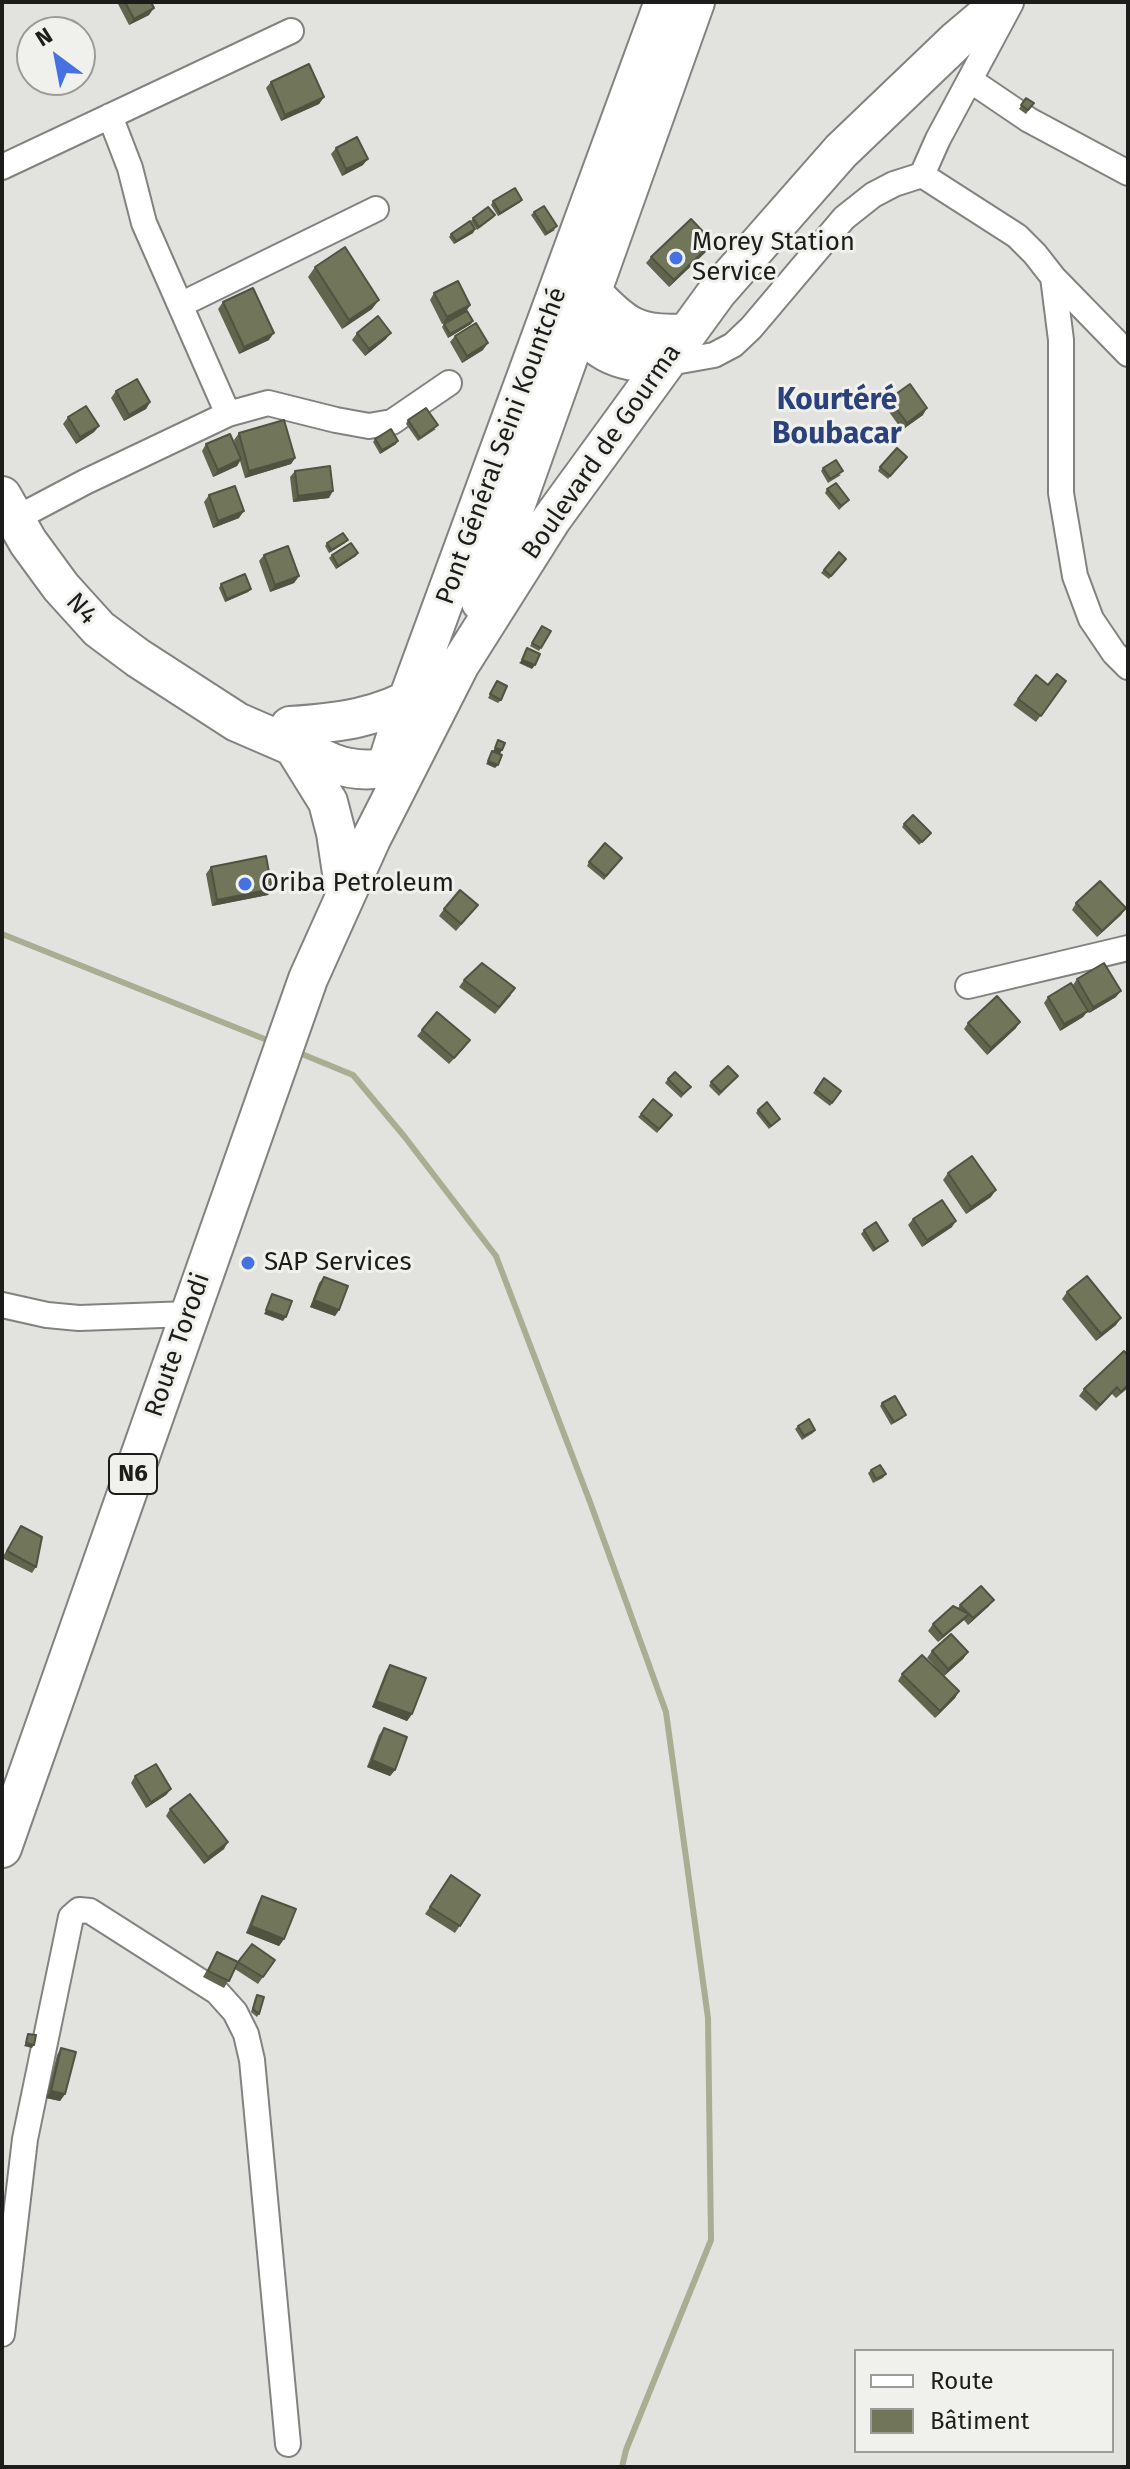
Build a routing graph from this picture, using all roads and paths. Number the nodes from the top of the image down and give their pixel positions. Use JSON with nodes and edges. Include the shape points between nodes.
{"nodes":[{"id":1,"x":664,"y":2,"type":"edge"},
{"id":2,"x":695,"y":2,"type":"edge"},
{"id":3,"x":1002,"y":2,"type":"edge"},
{"id":4,"x":1011,"y":2,"type":"edge"},
{"id":5,"x":291,"y":31,"type":"dead end"},
{"id":6,"x":970,"y":80,"type":"junction"},
{"id":7,"x":110,"y":116,"type":"junction"},
{"id":8,"x":2,"y":167,"type":"edge"},
{"id":9,"x":1128,"y":173,"type":"edge"},
{"id":10,"x":922,"y":175,"type":"junction"},
{"id":11,"x":376,"y":209,"type":"dead end"},
{"id":12,"x":1053,"y":277,"type":"junction"},
{"id":13,"x":180,"y":305,"type":"junction"},
{"id":14,"x":575,"y":307,"type":"junction"},
{"id":15,"x":686,"y":333,"type":"junction"},
{"id":16,"x":1128,"y":354,"type":"edge"},
{"id":17,"x":663,"y":364,"type":"junction"},
{"id":18,"x":449,"y":383,"type":"dead end"},
{"id":19,"x":228,"y":414,"type":"junction"},
{"id":20,"x":8,"y":508,"type":"edge"},
{"id":21,"x":460,"y":664,"type":"junction"},
{"id":22,"x":1128,"y":667,"type":"edge"},
{"id":23,"x":291,"y":735,"type":"junction"},
{"id":24,"x":405,"y":740,"type":"junction"},
{"id":25,"x":345,"y":893,"type":"junction"},
{"id":26,"x":1128,"y":948,"type":"edge"},
{"id":27,"x":968,"y":986,"type":"dead end"},
{"id":28,"x":2,"y":1305,"type":"edge"},
{"id":29,"x":189,"y":1314,"type":"junction"},
{"id":30,"x":2,"y":1848,"type":"edge"},
{"id":31,"x":2,"y":2334,"type":"edge"},
{"id":32,"x":288,"y":2444,"type":"dead end"}],
"edges":[{"from":1,"to":14,"type":"main road","name":"Pont Général Seini Kountché"},
{"from":2,"to":14,"type":"main road","name":"Pont Général Seini Kountché"},
{"from":3,"to":15,"type":"main road","name":"Boulevard de Gourma","via":[[841,151]]},
{"from":4,"to":6,"type":"street"},
{"from":5,"to":7,"type":"street"},
{"from":6,"to":9,"type":"street","via":[[1016,113]]},
{"from":6,"to":10,"type":"street"},
{"from":7,"to":8,"type":"street"},
{"from":7,"to":13,"type":"street","via":[[144,223]]},
{"from":10,"to":12,"type":"street","via":[[1017,236]]},
{"from":10,"to":17,"type":"street","via":[[873,195],[844,218],[733,345],[714,355]]},
{"from":11,"to":13,"type":"street"},
{"from":12,"to":16,"type":"street"},
{"from":12,"to":22,"type":"street","via":[[1061,340],[1061,493],[1075,576],[1091,619]]},
{"from":13,"to":19,"type":"street"},
{"from":14,"to":15,"type":"main road","via":[[620,319],[640,332]]},
{"from":14,"to":17,"type":"main road","via":[[598,348],[637,364]]},
{"from":14,"to":21,"type":"main road","name":"Pont Général Seini Kountché"},
{"from":14,"to":24,"type":"main road","name":"Pont Général Seini Kountché"},
{"from":15,"to":17,"type":"main road","name":"Boulevard de Gourma"},
{"from":17,"to":21,"type":"main road","name":"Boulevard de Gourma","via":[[551,520]]},
{"from":18,"to":19,"type":"street","via":[[392,422],[369,426],[268,403]]},
{"from":19,"to":20,"type":"street","via":[[85,482]]},
{"from":20,"to":23,"type":"main road","name":"N4","via":[[61,587],[99,629],[237,722]]},
{"from":21,"to":24,"type":"main road","name":"Boulevard de Gourma"},
{"from":23,"to":24,"type":"main road","via":[[383,712]]},
{"from":23,"to":24,"type":"main road","name":"N4","via":[[344,767],[373,770]]},
{"from":23,"to":25,"type":"main road","via":[[328,802]]},
{"from":24,"to":25,"type":"main road","name":"Pont Général Seini Kountché"},
{"from":25,"to":29,"type":"main road","name":"Route Torodi","number":"N6","via":[[308,979]]},
{"from":26,"to":27,"type":"street"},
{"from":28,"to":29,"type":"street","via":[[79,1318]]},
{"from":29,"to":30,"type":"main road","name":"Route Torodi","number":"N6"},
{"from":31,"to":32,"type":"street","via":[[25,2139],[71,1917],[79,1910],[90,1911],[217,1992],[246,2034]]}]}
